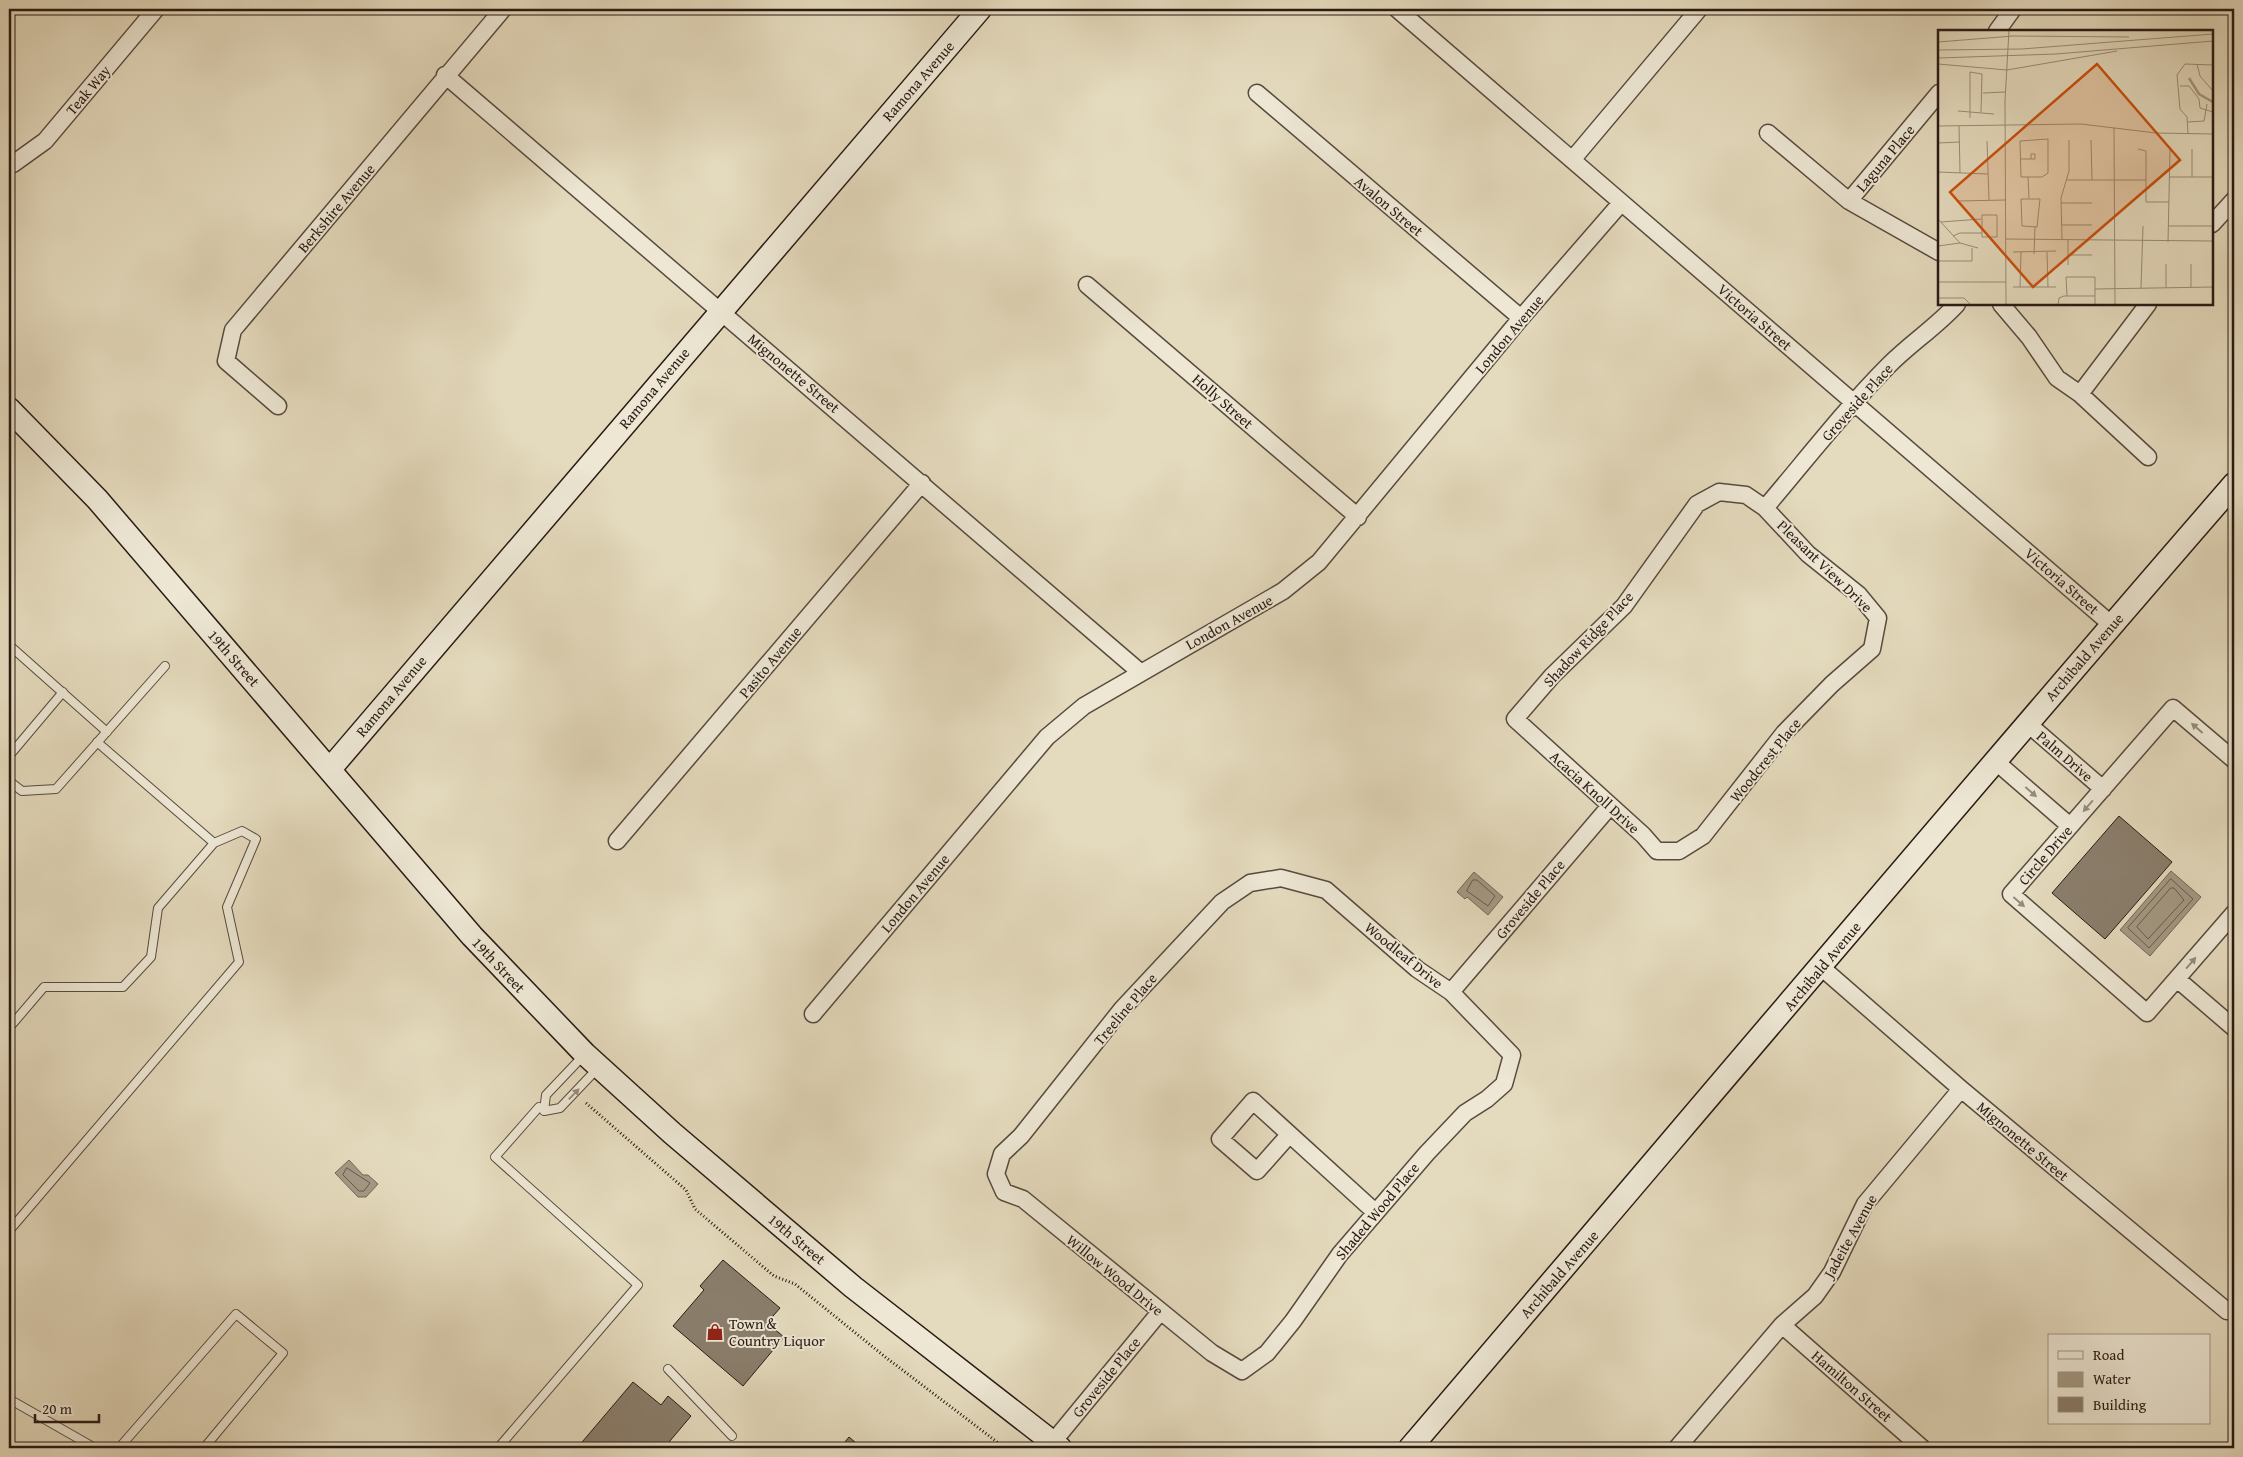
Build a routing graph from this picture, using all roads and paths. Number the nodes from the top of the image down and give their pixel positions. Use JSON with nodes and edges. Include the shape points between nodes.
{"nodes":[{"id":1,"x":156,"y":9,"type":"edge"},
{"id":2,"x":503,"y":9,"type":"edge"},
{"id":3,"x":980,"y":9,"type":"edge"},
{"id":4,"x":1397,"y":9,"type":"edge"},
{"id":5,"x":2013,"y":9,"type":"edge"},
{"id":6,"x":1693,"y":11,"type":"edge"},
{"id":7,"x":1999,"y":30,"type":"edge"},
{"id":8,"x":445,"y":75,"type":"junction"},
{"id":9,"x":1257,"y":93,"type":"dead end"},
{"id":10,"x":1938,"y":94,"type":"edge"},
{"id":11,"x":1768,"y":133,"type":"dead end"},
{"id":12,"x":1572,"y":160,"type":"junction"},
{"id":13,"x":12,"y":164,"type":"dead end"},
{"id":14,"x":2234,"y":200,"type":"edge"},
{"id":15,"x":1849,"y":201,"type":"junction"},
{"id":16,"x":1621,"y":203,"type":"junction"},
{"id":17,"x":2213,"y":223,"type":"edge"},
{"id":18,"x":1938,"y":251,"type":"edge"},
{"id":19,"x":1087,"y":285,"type":"dead end"},
{"id":20,"x":1956,"y":305,"type":"edge"},
{"id":21,"x":2002,"y":305,"type":"edge"},
{"id":22,"x":2147,"y":305,"type":"edge"},
{"id":23,"x":720,"y":310,"type":"junction"},
{"id":24,"x":1521,"y":318,"type":"junction"},
{"id":25,"x":2080,"y":394,"type":"junction"},
{"id":26,"x":1854,"y":402,"type":"junction"},
{"id":27,"x":278,"y":406,"type":"dead end"},
{"id":28,"x":9,"y":409,"type":"edge"},
{"id":29,"x":2148,"y":457,"type":"dead end"},
{"id":30,"x":922,"y":483,"type":"junction"},
{"id":31,"x":2234,"y":484,"type":"edge"},
{"id":32,"x":1719,"y":492,"type":"joint"},
{"id":33,"x":1765,"y":508,"type":"junction"},
{"id":34,"x":1358,"y":517,"type":"junction"},
{"id":35,"x":1878,"y":618,"type":"joint"},
{"id":36,"x":2112,"y":624,"type":"junction"},
{"id":37,"x":9,"y":645,"type":"edge"},
{"id":38,"x":165,"y":666,"type":"dead end"},
{"id":39,"x":1140,"y":672,"type":"junction"},
{"id":40,"x":64,"y":692,"type":"junction"},
{"id":41,"x":1515,"y":719,"type":"joint"},
{"id":42,"x":2027,"y":723,"type":"junction"},
{"id":43,"x":107,"y":732,"type":"junction"},
{"id":44,"x":98,"y":742,"type":"junction"},
{"id":45,"x":9,"y":756,"type":"edge"},
{"id":46,"x":1994,"y":760,"type":"junction"},
{"id":47,"x":2234,"y":760,"type":"edge"},
{"id":48,"x":330,"y":769,"type":"junction"},
{"id":49,"x":9,"y":781,"type":"edge"},
{"id":50,"x":2103,"y":789,"type":"junction"},
{"id":51,"x":1610,"y":806,"type":"junction"},
{"id":52,"x":2070,"y":826,"type":"junction"},
{"id":53,"x":617,"y":840,"type":"dead end"},
{"id":54,"x":214,"y":843,"type":"junction"},
{"id":55,"x":1680,"y":851,"type":"joint"},
{"id":56,"x":1282,"y":878,"type":"joint"},
{"id":57,"x":2234,"y":913,"type":"edge"},
{"id":58,"x":1821,"y":968,"type":"junction"},
{"id":59,"x":2177,"y":979,"type":"junction"},
{"id":60,"x":1451,"y":992,"type":"junction"},
{"id":61,"x":813,"y":1014,"type":"dead end"},
{"id":62,"x":9,"y":1028,"type":"edge"},
{"id":63,"x":2234,"y":1028,"type":"edge"},
{"id":64,"x":1512,"y":1055,"type":"joint"},
{"id":65,"x":592,"y":1061,"type":"junction"},
{"id":66,"x":1961,"y":1089,"type":"junction"},
{"id":67,"x":586,"y":1103,"type":"dead end"},
{"id":68,"x":539,"y":1107,"type":"dead end"},
{"id":69,"x":1289,"y":1135,"type":"dead end"},
{"id":70,"x":996,"y":1174,"type":"joint"},
{"id":71,"x":1374,"y":1211,"type":"junction"},
{"id":72,"x":9,"y":1230,"type":"edge"},
{"id":73,"x":2228,"y":1311,"type":"dead end"},
{"id":74,"x":1160,"y":1312,"type":"junction"},
{"id":75,"x":1782,"y":1325,"type":"junction"},
{"id":76,"x":668,"y":1368,"type":"dead end"},
{"id":77,"x":1242,"y":1371,"type":"joint"},
{"id":78,"x":9,"y":1399,"type":"edge"},
{"id":79,"x":732,"y":1436,"type":"dead end"},
{"id":80,"x":1056,"y":1445,"type":"edge"},
{"id":81,"x":95,"y":1448,"type":"edge"},
{"id":82,"x":119,"y":1448,"type":"edge"},
{"id":83,"x":204,"y":1448,"type":"edge"},
{"id":84,"x":498,"y":1448,"type":"edge"},
{"id":85,"x":1005,"y":1448,"type":"edge"},
{"id":86,"x":1410,"y":1448,"type":"edge"},
{"id":87,"x":1677,"y":1448,"type":"edge"},
{"id":88,"x":1922,"y":1448,"type":"edge"}],
"edges":[{"from":1,"to":13,"type":"street","name":"Teak Way","via":[[45,141]]},
{"from":2,"to":8,"type":"street","name":"Berkshire Avenue"},
{"from":3,"to":23,"type":"main road","name":"Ramona Avenue"},
{"from":4,"to":12,"type":"street","name":"Victoria Street"},
{"from":5,"to":7,"type":"street"},
{"from":6,"to":12,"type":"street"},
{"from":8,"to":23,"type":"street","name":"Mignonette Street"},
{"from":8,"to":27,"type":"street","name":"Berkshire Avenue","via":[[233,330],[226,361]]},
{"from":9,"to":24,"type":"street","name":"Avalon Street"},
{"from":10,"to":15,"type":"street","name":"Laguna Place"},
{"from":11,"to":15,"type":"street"},
{"from":12,"to":16,"type":"street","name":"Victoria Street"},
{"from":14,"to":17,"type":"street"},
{"from":15,"to":18,"type":"street"},
{"from":16,"to":24,"type":"street","name":"London Avenue"},
{"from":16,"to":26,"type":"street","name":"Victoria Street"},
{"from":19,"to":34,"type":"street","name":"Holly Street"},
{"from":20,"to":26,"type":"street","name":"Groveside Place","via":[[1891,363]]},
{"from":21,"to":25,"type":"street","via":[[2030,337],[2057,378]]},
{"from":22,"to":25,"type":"street"},
{"from":23,"to":30,"type":"street","name":"Mignonette Street"},
{"from":23,"to":48,"type":"main road","name":"Ramona Avenue"},
{"from":24,"to":34,"type":"street","name":"London Avenue"},
{"from":25,"to":29,"type":"street"},
{"from":26,"to":33,"type":"street","name":"Groveside Place"},
{"from":26,"to":36,"type":"street","name":"Victoria Street"},
{"from":28,"to":48,"type":"main road","name":"19th Street","via":[[97,499]]},
{"from":30,"to":39,"type":"street","name":"Mignonette Street"},
{"from":30,"to":53,"type":"street","name":"Pasito Avenue"},
{"from":31,"to":36,"type":"main road","name":"Archibald Avenue"},
{"from":32,"to":33,"type":"street","name":"Pleasant View Drive","via":[[1746,495]]},
{"from":32,"to":41,"type":"street","name":"Shadow Ridge Place","via":[[1697,504],[1624,606],[1552,676]]},
{"from":33,"to":35,"type":"street","name":"Pleasant View Drive","via":[[1808,554],[1858,595]]},
{"from":34,"to":39,"type":"street","name":"London Avenue","via":[[1319,562],[1284,591]]},
{"from":35,"to":55,"type":"street","name":"Woodcrest Place","via":[[1872,649],[1784,732],[1702,836]]},
{"from":36,"to":42,"type":"main road","name":"Archibald Avenue"},
{"from":37,"to":40,"type":"lane"},
{"from":38,"to":43,"type":"lane"},
{"from":39,"to":61,"type":"street","name":"London Avenue","via":[[1084,706],[1047,737]]},
{"from":40,"to":43,"type":"lane"},
{"from":40,"to":45,"type":"lane"},
{"from":41,"to":51,"type":"street","name":"Acacia Knoll Drive"},
{"from":42,"to":46,"type":"main road","name":"Archibald Avenue"},
{"from":42,"to":50,"type":"street","name":"Palm Drive"},
{"from":43,"to":44,"type":"lane"},
{"from":44,"to":49,"type":"lane","via":[[56,789],[22,791]]},
{"from":44,"to":54,"type":"lane"},
{"from":46,"to":52,"type":"street","one_way":true},
{"from":46,"to":58,"type":"main road","name":"Archibald Avenue"},
{"from":47,"to":50,"type":"street","name":"Circle Drive","one_way":true,"via":[[2173,708]]},
{"from":48,"to":65,"type":"main road","name":"19th Street","via":[[472,936]]},
{"from":50,"to":52,"type":"street","name":"Circle Drive","one_way":true},
{"from":51,"to":55,"type":"street","name":"Acacia Knoll Drive","via":[[1643,834],[1657,851]]},
{"from":51,"to":60,"type":"street","name":"Groveside Place"},
{"from":52,"to":59,"type":"street","name":"Circle Drive","one_way":true,"via":[[2011,894],[2147,1013]]},
{"from":54,"to":62,"type":"lane","via":[[158,908],[151,957],[123,986],[44,987]]},
{"from":54,"to":72,"type":"lane","via":[[242,831],[256,840],[227,907],[239,962]]},
{"from":56,"to":60,"type":"street","name":"Woodleaf Drive","via":[[1326,890],[1417,969]]},
{"from":56,"to":70,"type":"street","name":"Treeline Place","via":[[1250,883],[1222,902],[1203,921],[1122,1009],[1021,1136],[1002,1154]]},
{"from":59,"to":57,"type":"street","name":"Circle Drive","one_way":true},
{"from":58,"to":66,"type":"street","name":"Mignonette Street"},
{"from":58,"to":86,"type":"main road","name":"Archibald Avenue"},
{"from":59,"to":63,"type":"street"},
{"from":60,"to":64,"type":"street","name":"Woodleaf Drive"},
{"from":64,"to":71,"type":"street","name":"Shaded Wood Place","via":[[1504,1084],[1465,1113]]},
{"from":65,"to":65,"type":"lane","one_way":true,"via":[[546,1095],[544,1111],[560,1108]]},
{"from":65,"to":80,"type":"main road","name":"19th Street","via":[[863,1295]]},
{"from":66,"to":73,"type":"street","name":"Mignonette Street"},
{"from":66,"to":75,"type":"street","name":"Jadeite Avenue","via":[[1865,1204],[1832,1272],[1815,1296]]},
{"from":67,"to":85,"type":"path","via":[[686,1190],[695,1209],[739,1248],[774,1276],[795,1284]]},
{"from":68,"to":84,"type":"lane","via":[[495,1157],[638,1285]]},
{"from":69,"to":71,"type":"street"},
{"from":70,"to":74,"type":"street","name":"Willow Wood Drive","via":[[1004,1192],[1023,1199]]},
{"from":71,"to":77,"type":"street","name":"Shaded Wood Place","via":[[1267,1353]]},
{"from":74,"to":77,"type":"street","name":"Willow Wood Drive","via":[[1212,1353]]},
{"from":74,"to":80,"type":"street","name":"Groveside Place"},
{"from":75,"to":87,"type":"street","name":"Jadeite Avenue"},
{"from":75,"to":88,"type":"street","name":"Hamilton Street"},
{"from":76,"to":79,"type":"lane"},
{"from":78,"to":81,"type":"lane"},
{"from":82,"to":83,"type":"lane","via":[[236,1314],[283,1354]]}]}
